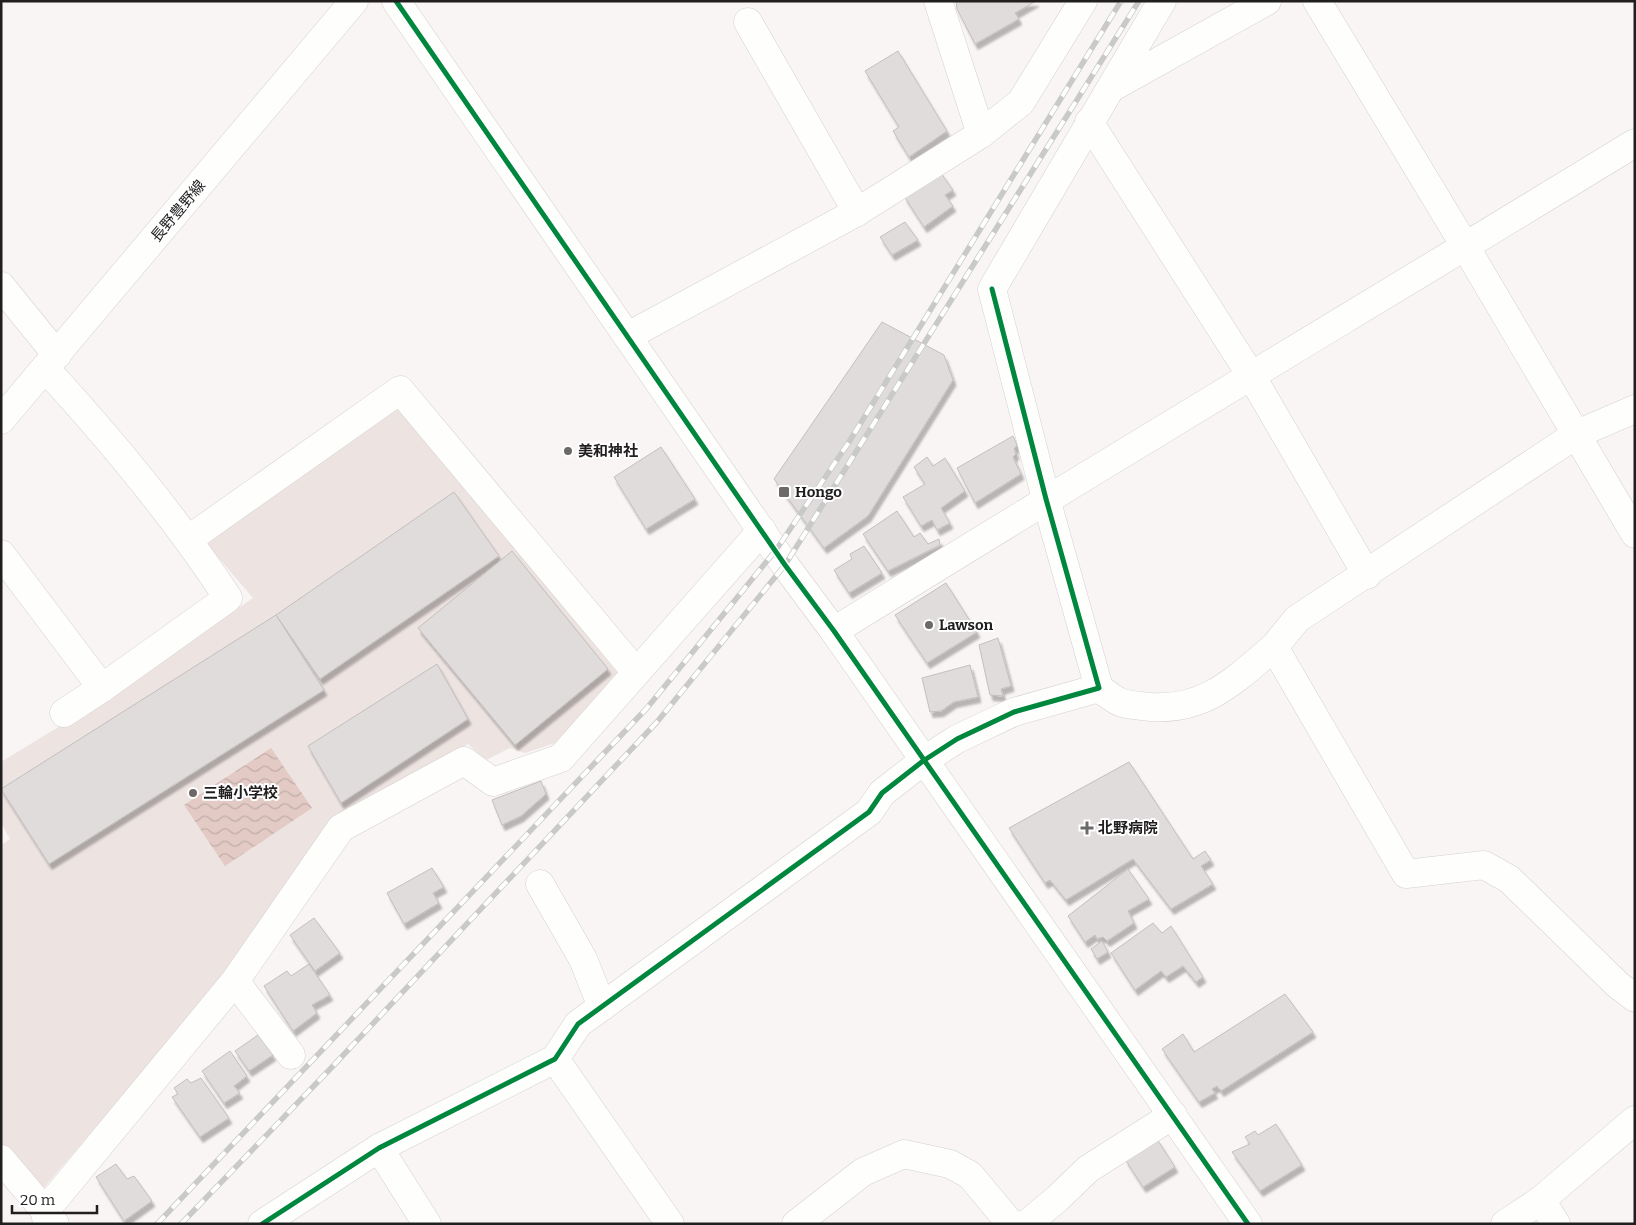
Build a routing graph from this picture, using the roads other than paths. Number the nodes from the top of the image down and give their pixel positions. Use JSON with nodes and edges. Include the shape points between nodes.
{"nodes":[{"id":1,"x":354,"y":1,"type":"edge"},
{"id":2,"x":396,"y":1,"type":"edge"},
{"id":3,"x":938,"y":1,"type":"edge"},
{"id":4,"x":1083,"y":1,"type":"edge"},
{"id":5,"x":1162,"y":1,"type":"edge"},
{"id":6,"x":1267,"y":1,"type":"edge"},
{"id":7,"x":1317,"y":1,"type":"edge"},
{"id":8,"x":748,"y":22,"type":"dead end"},
{"id":9,"x":1109,"y":88,"type":"junction"},
{"id":10,"x":1090,"y":122,"type":"junction"},
{"id":11,"x":981,"y":134,"type":"junction"},
{"id":12,"x":1635,"y":143,"type":"edge"},
{"id":13,"x":857,"y":212,"type":"junction"},
{"id":14,"x":1465,"y":246,"type":"junction"},
{"id":15,"x":1,"y":286,"type":"edge"},
{"id":16,"x":628,"y":336,"type":"junction"},
{"id":17,"x":51,"y":361,"type":"junction"},
{"id":18,"x":1252,"y":377,"type":"junction"},
{"id":19,"x":1635,"y":408,"type":"edge"},
{"id":20,"x":1,"y":420,"type":"edge"},
{"id":21,"x":1577,"y":434,"type":"junction"},
{"id":22,"x":1046,"y":499,"type":"junction"},
{"id":23,"x":762,"y":530,"type":"junction"},
{"id":24,"x":1635,"y":534,"type":"edge"},
{"id":25,"x":189,"y":539,"type":"junction"},
{"id":26,"x":1,"y":554,"type":"edge"},
{"id":27,"x":1367,"y":575,"type":"junction"},
{"id":28,"x":834,"y":631,"type":"junction"},
{"id":29,"x":1274,"y":648,"type":"junction"},
{"id":30,"x":636,"y":672,"type":"junction"},
{"id":31,"x":102,"y":688,"type":"junction"},
{"id":32,"x":1099,"y":688,"type":"junction"},
{"id":33,"x":64,"y":713,"type":"dead end"},
{"id":34,"x":923,"y":761,"type":"junction"},
{"id":35,"x":540,"y":884,"type":"dead end"},
{"id":36,"x":235,"y":981,"type":"junction"},
{"id":37,"x":1629,"y":986,"type":"edge"},
{"id":38,"x":602,"y":1007,"type":"junction"},
{"id":39,"x":291,"y":1055,"type":"dead end"},
{"id":40,"x":556,"y":1059,"type":"junction"},
{"id":41,"x":1173,"y":1115,"type":"junction"},
{"id":42,"x":1635,"y":1120,"type":"edge"},
{"id":43,"x":379,"y":1148,"type":"junction"},
{"id":44,"x":1,"y":1159,"type":"edge"},
{"id":45,"x":1541,"y":1200,"type":"junction"},
{"id":46,"x":49,"y":1219,"type":"edge"},
{"id":47,"x":262,"y":1224,"type":"edge"},
{"id":48,"x":427,"y":1224,"type":"edge"},
{"id":49,"x":670,"y":1224,"type":"edge"},
{"id":50,"x":796,"y":1224,"type":"edge"},
{"id":51,"x":1014,"y":1224,"type":"edge"},
{"id":52,"x":1027,"y":1224,"type":"edge"},
{"id":53,"x":1248,"y":1224,"type":"edge"},
{"id":54,"x":1505,"y":1224,"type":"edge"},
{"id":55,"x":1556,"y":1224,"type":"edge"}],
"edges":[{"from":1,"to":17,"type":"street","name":"長野豊野線"},
{"from":2,"to":16,"type":"street"},
{"from":3,"to":11,"type":"street"},
{"from":4,"to":11,"type":"street","via":[[1021,102]]},
{"from":5,"to":9,"type":"street"},
{"from":6,"to":9,"type":"street"},
{"from":7,"to":14,"type":"street"},
{"from":8,"to":13,"type":"street"},
{"from":9,"to":10,"type":"street"},
{"from":10,"to":18,"type":"street"},
{"from":10,"to":22,"type":"street","via":[[992,289]]},
{"from":11,"to":13,"type":"street"},
{"from":12,"to":14,"type":"street"},
{"from":13,"to":16,"type":"street"},
{"from":14,"to":18,"type":"street"},
{"from":14,"to":21,"type":"street"},
{"from":15,"to":17,"type":"street"},
{"from":16,"to":23,"type":"street"},
{"from":17,"to":20,"type":"street","name":"長野豊野線"},
{"from":17,"to":25,"type":"street","via":[[102,431]]},
{"from":18,"to":22,"type":"street"},
{"from":18,"to":27,"type":"street"},
{"from":19,"to":21,"type":"street"},
{"from":21,"to":24,"type":"street"},
{"from":21,"to":27,"type":"street"},
{"from":22,"to":28,"type":"street"},
{"from":22,"to":32,"type":"street"},
{"from":23,"to":28,"type":"street"},
{"from":23,"to":30,"type":"street"},
{"from":25,"to":30,"type":"street","via":[[400,390]]},
{"from":25,"to":31,"type":"street","via":[[228,598]]},
{"from":26,"to":31,"type":"street"},
{"from":27,"to":29,"type":"street","via":[[1297,619]]},
{"from":28,"to":34,"type":"street"},
{"from":29,"to":32,"type":"street","via":[[1230,684],[1203,700],[1171,708],[1119,704]]},
{"from":29,"to":37,"type":"street","via":[[1406,874],[1484,865],[1509,879]]},
{"from":30,"to":36,"type":"street","via":[[561,758],[493,782],[464,761],[341,828]]},
{"from":31,"to":33,"type":"street"},
{"from":32,"to":34,"type":"street","via":[[1014,712],[957,739]]},
{"from":34,"to":38,"type":"street","via":[[882,793],[869,812]]},
{"from":34,"to":41,"type":"street"},
{"from":35,"to":38,"type":"street","via":[[583,959]]},
{"from":36,"to":39,"type":"street"},
{"from":36,"to":46,"type":"street"},
{"from":38,"to":40,"type":"street","via":[[578,1024]]},
{"from":40,"to":43,"type":"street"},
{"from":40,"to":49,"type":"street"},
{"from":41,"to":52,"type":"street","via":[[1088,1169]]},
{"from":41,"to":53,"type":"street"},
{"from":42,"to":45,"type":"street"},
{"from":43,"to":47,"type":"street"},
{"from":43,"to":48,"type":"street"},
{"from":44,"to":46,"type":"street"},
{"from":45,"to":54,"type":"street"},
{"from":45,"to":55,"type":"street"},
{"from":50,"to":51,"type":"street","via":[[864,1172],[904,1154],[950,1164],[970,1175]]}]}
